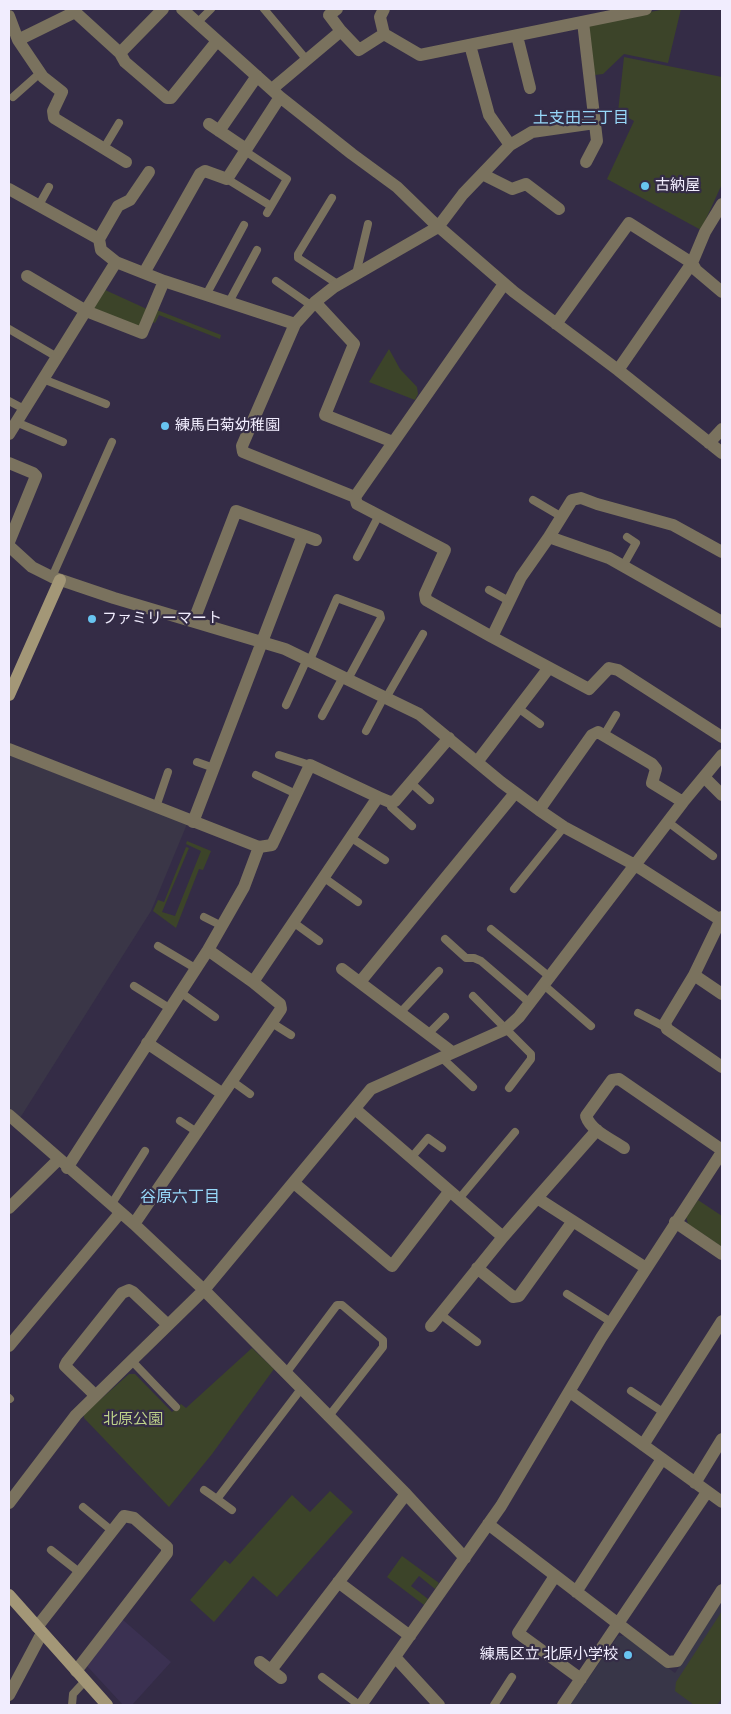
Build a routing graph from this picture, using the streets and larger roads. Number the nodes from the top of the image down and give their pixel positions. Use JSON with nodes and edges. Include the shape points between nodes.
{"nodes":[{"id":1,"x":163,"y":9,"type":"edge"},
{"id":2,"x":182,"y":9,"type":"edge"},
{"id":3,"x":384,"y":9,"type":"edge"},
{"id":4,"x":646,"y":9,"type":"edge"},
{"id":5,"x":71,"y":11,"type":"edge"},
{"id":6,"x":330,"y":11,"type":"edge"},
{"id":7,"x":9,"y":16,"type":"edge"},
{"id":8,"x":583,"y":22,"type":"junction"},
{"id":9,"x":341,"y":31,"type":"junction"},
{"id":10,"x":384,"y":34,"type":"junction"},
{"id":11,"x":517,"y":36,"type":"junction"},
{"id":12,"x":18,"y":40,"type":"junction"},
{"id":13,"x":217,"y":41,"type":"junction"},
{"id":14,"x":470,"y":46,"type":"junction"},
{"id":15,"x":120,"y":53,"type":"junction"},
{"id":16,"x":257,"y":76,"type":"junction"},
{"id":17,"x":530,"y":88,"type":"dead end"},
{"id":18,"x":276,"y":93,"type":"junction"},
{"id":19,"x":595,"y":123,"type":"junction"},
{"id":20,"x":510,"y":145,"type":"junction"},
{"id":21,"x":245,"y":150,"type":"junction"},
{"id":22,"x":126,"y":162,"type":"dead end"},
{"id":23,"x":586,"y":162,"type":"dead end"},
{"id":24,"x":149,"y":172,"type":"dead end"},
{"id":25,"x":482,"y":174,"type":"junction"},
{"id":26,"x":9,"y":189,"type":"edge"},
{"id":27,"x":722,"y":204,"type":"edge"},
{"id":28,"x":559,"y":209,"type":"dead end"},
{"id":29,"x":438,"y":227,"type":"junction"},
{"id":30,"x":99,"y":239,"type":"junction"},
{"id":31,"x":116,"y":262,"type":"junction"},
{"id":32,"x":692,"y":263,"type":"junction"},
{"id":33,"x":144,"y":273,"type":"junction"},
{"id":34,"x":27,"y":276,"type":"dead end"},
{"id":35,"x":164,"y":282,"type":"junction"},
{"id":36,"x":504,"y":284,"type":"junction"},
{"id":37,"x":722,"y":292,"type":"edge"},
{"id":38,"x":313,"y":304,"type":"junction"},
{"id":39,"x":86,"y":311,"type":"junction"},
{"id":40,"x":295,"y":324,"type":"junction"},
{"id":41,"x":556,"y":324,"type":"junction"},
{"id":42,"x":618,"y":370,"type":"junction"},
{"id":43,"x":722,"y":429,"type":"edge"},
{"id":44,"x":9,"y":434,"type":"edge"},
{"id":45,"x":393,"y":442,"type":"junction"},
{"id":46,"x":709,"y":443,"type":"junction"},
{"id":47,"x":722,"y":453,"type":"edge"},
{"id":48,"x":9,"y":463,"type":"edge"},
{"id":49,"x":355,"y":497,"type":"junction"},
{"id":50,"x":303,"y":535,"type":"junction"},
{"id":51,"x":549,"y":537,"type":"junction"},
{"id":52,"x":316,"y":540,"type":"dead end"},
{"id":53,"x":9,"y":544,"type":"edge"},
{"id":54,"x":722,"y":552,"type":"edge"},
{"id":55,"x":56,"y":579,"type":"junction"},
{"id":56,"x":194,"y":620,"type":"junction"},
{"id":57,"x":722,"y":622,"type":"edge"},
{"id":58,"x":492,"y":637,"type":"junction"},
{"id":59,"x":261,"y":641,"type":"junction"},
{"id":60,"x":548,"y":668,"type":"junction"},
{"id":61,"x":9,"y":695,"type":"edge"},
{"id":62,"x":722,"y":737,"type":"edge"},
{"id":63,"x":449,"y":738,"type":"junction"},
{"id":64,"x":9,"y":749,"type":"edge"},
{"id":65,"x":722,"y":755,"type":"edge"},
{"id":66,"x":477,"y":762,"type":"junction"},
{"id":67,"x":704,"y":777,"type":"junction"},
{"id":68,"x":515,"y":793,"type":"junction"},
{"id":69,"x":722,"y":795,"type":"edge"},
{"id":70,"x":378,"y":797,"type":"junction"},
{"id":71,"x":684,"y":802,"type":"junction"},
{"id":72,"x":539,"y":810,"type":"junction"},
{"id":73,"x":193,"y":822,"type":"junction"},
{"id":74,"x":259,"y":847,"type":"junction"},
{"id":75,"x":635,"y":864,"type":"junction"},
{"id":76,"x":722,"y":919,"type":"edge"},
{"id":77,"x":208,"y":950,"type":"junction"},
{"id":78,"x":342,"y":968,"type":"dead end"},
{"id":79,"x":694,"y":975,"type":"junction"},
{"id":80,"x":253,"y":982,"type":"junction"},
{"id":81,"x":360,"y":982,"type":"junction"},
{"id":82,"x":722,"y":994,"type":"edge"},
{"id":83,"x":147,"y":1043,"type":"junction"},
{"id":84,"x":446,"y":1055,"type":"junction"},
{"id":85,"x":720,"y":1061,"type":"edge"},
{"id":86,"x":223,"y":1094,"type":"junction"},
{"id":87,"x":354,"y":1109,"type":"junction"},
{"id":88,"x":9,"y":1116,"type":"edge"},
{"id":89,"x":596,"y":1130,"type":"junction"},
{"id":90,"x":624,"y":1148,"type":"dead end"},
{"id":91,"x":722,"y":1151,"type":"edge"},
{"id":92,"x":63,"y":1164,"type":"junction"},
{"id":93,"x":294,"y":1183,"type":"junction"},
{"id":94,"x":454,"y":1196,"type":"junction"},
{"id":95,"x":537,"y":1198,"type":"junction"},
{"id":96,"x":9,"y":1208,"type":"edge"},
{"id":97,"x":115,"y":1209,"type":"junction"},
{"id":98,"x":573,"y":1221,"type":"junction"},
{"id":99,"x":675,"y":1222,"type":"junction"},
{"id":100,"x":134,"y":1224,"type":"junction"},
{"id":101,"x":503,"y":1237,"type":"junction"},
{"id":102,"x":722,"y":1254,"type":"edge"},
{"id":103,"x":477,"y":1268,"type":"junction"},
{"id":104,"x":646,"y":1268,"type":"junction"},
{"id":105,"x":204,"y":1290,"type":"junction"},
{"id":106,"x":722,"y":1321,"type":"edge"},
{"id":107,"x":168,"y":1325,"type":"junction"},
{"id":108,"x":430,"y":1326,"type":"dead end"},
{"id":109,"x":9,"y":1346,"type":"edge"},
{"id":110,"x":570,"y":1392,"type":"junction"},
{"id":111,"x":95,"y":1395,"type":"junction"},
{"id":112,"x":722,"y":1439,"type":"edge"},
{"id":113,"x":643,"y":1445,"type":"junction"},
{"id":114,"x":662,"y":1459,"type":"junction"},
{"id":115,"x":695,"y":1483,"type":"junction"},
{"id":116,"x":707,"y":1492,"type":"junction"},
{"id":117,"x":406,"y":1494,"type":"junction"},
{"id":118,"x":722,"y":1502,"type":"edge"},
{"id":119,"x":9,"y":1503,"type":"edge"},
{"id":120,"x":488,"y":1524,"type":"junction"},
{"id":121,"x":465,"y":1558,"type":"junction"},
{"id":122,"x":555,"y":1576,"type":"junction"},
{"id":123,"x":338,"y":1582,"type":"junction"},
{"id":124,"x":722,"y":1590,"type":"edge"},
{"id":125,"x":576,"y":1592,"type":"junction"},
{"id":126,"x":9,"y":1595,"type":"edge"},
{"id":127,"x":619,"y":1625,"type":"junction"},
{"id":128,"x":39,"y":1630,"type":"junction"},
{"id":129,"x":410,"y":1636,"type":"junction"},
{"id":130,"x":395,"y":1657,"type":"junction"},
{"id":131,"x":81,"y":1676,"type":"junction"},
{"id":132,"x":281,"y":1678,"type":"dead end"},
{"id":133,"x":581,"y":1679,"type":"junction"},
{"id":134,"x":9,"y":1695,"type":"edge"},
{"id":135,"x":107,"y":1705,"type":"edge"},
{"id":136,"x":361,"y":1705,"type":"edge"},
{"id":137,"x":439,"y":1705,"type":"edge"},
{"id":138,"x":563,"y":1705,"type":"edge"}],
"edges":[{"from":1,"to":15,"type":"street"},
{"from":2,"to":13,"type":"street"},
{"from":3,"to":10,"type":"street","via":[[380,17]]},
{"from":4,"to":8,"type":"street"},
{"from":5,"to":12,"type":"street"},
{"from":5,"to":15,"type":"street","via":[[79,14]]},
{"from":6,"to":9,"type":"street"},
{"from":7,"to":12,"type":"street"},
{"from":8,"to":11,"type":"street"},
{"from":8,"to":19,"type":"street"},
{"from":9,"to":10,"type":"street","via":[[359,50]]},
{"from":9,"to":18,"type":"street","via":[[306,59]]},
{"from":10,"to":14,"type":"street","via":[[420,55]]},
{"from":11,"to":14,"type":"street"},
{"from":11,"to":17,"type":"street"},
{"from":12,"to":22,"type":"street","via":[[46,81],[62,92],[53,111],[54,118]]},
{"from":13,"to":15,"type":"street","via":[[171,98],[125,62]]},
{"from":13,"to":16,"type":"street"},
{"from":14,"to":20,"type":"street","via":[[487,109]]},
{"from":16,"to":18,"type":"street"},
{"from":16,"to":21,"type":"street","via":[[214,127]]},
{"from":18,"to":21,"type":"street"},
{"from":18,"to":29,"type":"street","via":[[397,187]]},
{"from":19,"to":20,"type":"street","via":[[532,132]]},
{"from":19,"to":23,"type":"street","via":[[597,141]]},
{"from":20,"to":25,"type":"street"},
{"from":21,"to":33,"type":"street","via":[[227,179],[205,172],[200,174]]},
{"from":24,"to":30,"type":"street","via":[[130,200],[118,206]]},
{"from":25,"to":28,"type":"street","via":[[512,190],[526,184]]},
{"from":25,"to":29,"type":"street"},
{"from":26,"to":30,"type":"street"},
{"from":27,"to":32,"type":"street"},
{"from":29,"to":36,"type":"street"},
{"from":29,"to":38,"type":"street","via":[[356,274]]},
{"from":30,"to":31,"type":"street","via":[[100,250]]},
{"from":31,"to":33,"type":"street"},
{"from":31,"to":39,"type":"street"},
{"from":32,"to":37,"type":"street"},
{"from":32,"to":41,"type":"street","via":[[633,224],[627,224]]},
{"from":32,"to":42,"type":"street"},
{"from":33,"to":35,"type":"street"},
{"from":34,"to":39,"type":"street"},
{"from":35,"to":39,"type":"street","via":[[142,333]]},
{"from":35,"to":40,"type":"street"},
{"from":36,"to":41,"type":"street"},
{"from":36,"to":45,"type":"street"},
{"from":38,"to":40,"type":"street"},
{"from":38,"to":45,"type":"street","via":[[354,344],[325,416]]},
{"from":39,"to":44,"type":"street"},
{"from":40,"to":49,"type":"street","via":[[242,446],[243,452]]},
{"from":41,"to":42,"type":"street"},
{"from":42,"to":46,"type":"street"},
{"from":43,"to":46,"type":"street"},
{"from":45,"to":49,"type":"street"},
{"from":46,"to":47,"type":"street"},
{"from":48,"to":53,"type":"street","via":[[36,476]]},
{"from":49,"to":58,"type":"street","via":[[357,504],[445,550],[425,594],[426,600]]},
{"from":50,"to":52,"type":"street"},
{"from":50,"to":56,"type":"street","via":[[236,511]]},
{"from":50,"to":59,"type":"street"},
{"from":51,"to":54,"type":"street","via":[[572,500],[581,498],[673,525]]},
{"from":51,"to":57,"type":"street","via":[[609,558]]},
{"from":51,"to":58,"type":"street","via":[[521,577]]},
{"from":53,"to":55,"type":"street","via":[[32,567]]},
{"from":55,"to":56,"type":"street"},
{"from":55,"to":61,"type":"street"},
{"from":56,"to":59,"type":"street"},
{"from":58,"to":60,"type":"street"},
{"from":59,"to":63,"type":"street","via":[[419,714]]},
{"from":59,"to":73,"type":"street"},
{"from":60,"to":62,"type":"street","via":[[590,689],[605,671],[613,668]]},
{"from":60,"to":66,"type":"street"},
{"from":63,"to":66,"type":"street"},
{"from":63,"to":70,"type":"street","via":[[395,801]]},
{"from":64,"to":73,"type":"street"},
{"from":65,"to":67,"type":"street"},
{"from":66,"to":68,"type":"street"},
{"from":67,"to":69,"type":"street"},
{"from":67,"to":71,"type":"street"},
{"from":68,"to":72,"type":"street"},
{"from":68,"to":81,"type":"street"},
{"from":70,"to":74,"type":"street","via":[[310,765],[272,845]]},
{"from":70,"to":80,"type":"street"},
{"from":71,"to":72,"type":"street","via":[[652,783],[656,769],[652,764],[594,732]]},
{"from":71,"to":75,"type":"street"},
{"from":72,"to":75,"type":"street","via":[[564,827]]},
{"from":73,"to":74,"type":"street"},
{"from":74,"to":77,"type":"street","via":[[244,887]]},
{"from":75,"to":76,"type":"street"},
{"from":75,"to":84,"type":"street","via":[[531,1004],[506,1029]]},
{"from":76,"to":79,"type":"street"},
{"from":77,"to":80,"type":"street"},
{"from":77,"to":83,"type":"street"},
{"from":78,"to":81,"type":"street"},
{"from":79,"to":82,"type":"street"},
{"from":79,"to":85,"type":"street","via":[[665,1027]]},
{"from":80,"to":86,"type":"street","via":[[282,1006]]},
{"from":81,"to":84,"type":"street","via":[[428,1034]]},
{"from":83,"to":86,"type":"street"},
{"from":83,"to":92,"type":"street"},
{"from":84,"to":87,"type":"street","via":[[374,1088]]},
{"from":86,"to":100,"type":"street"},
{"from":87,"to":93,"type":"street"},
{"from":87,"to":94,"type":"street"},
{"from":88,"to":92,"type":"street"},
{"from":89,"to":90,"type":"street"},
{"from":89,"to":91,"type":"street","via":[[586,1116],[612,1080],[619,1079]]},
{"from":89,"to":95,"type":"street"},
{"from":91,"to":99,"type":"street"},
{"from":92,"to":96,"type":"street"},
{"from":92,"to":97,"type":"street"},
{"from":93,"to":94,"type":"street","via":[[392,1266]]},
{"from":93,"to":105,"type":"street"},
{"from":94,"to":101,"type":"street"},
{"from":95,"to":98,"type":"street"},
{"from":95,"to":101,"type":"street"},
{"from":97,"to":100,"type":"street"},
{"from":97,"to":109,"type":"street"},
{"from":98,"to":103,"type":"street","via":[[519,1296],[514,1297]]},
{"from":98,"to":104,"type":"street"},
{"from":99,"to":102,"type":"street"},
{"from":99,"to":104,"type":"street"},
{"from":100,"to":105,"type":"street"},
{"from":101,"to":103,"type":"street"},
{"from":103,"to":108,"type":"street"},
{"from":104,"to":110,"type":"street"},
{"from":105,"to":107,"type":"street"},
{"from":105,"to":117,"type":"street"},
{"from":106,"to":113,"type":"street"},
{"from":107,"to":111,"type":"street"},
{"from":107,"to":111,"type":"street","via":[[133,1292],[122,1293],[66,1362],[65,1366]]},
{"from":110,"to":113,"type":"street"},
{"from":110,"to":120,"type":"street"},
{"from":111,"to":119,"type":"street"},
{"from":112,"to":115,"type":"street"},
{"from":113,"to":114,"type":"street"},
{"from":114,"to":115,"type":"street"},
{"from":114,"to":125,"type":"street"},
{"from":115,"to":116,"type":"street"},
{"from":116,"to":118,"type":"street"},
{"from":116,"to":127,"type":"street"},
{"from":117,"to":121,"type":"street"},
{"from":117,"to":123,"type":"street"},
{"from":120,"to":121,"type":"street"},
{"from":120,"to":122,"type":"street"},
{"from":121,"to":129,"type":"street"},
{"from":122,"to":125,"type":"street"},
{"from":122,"to":133,"type":"street","via":[[518,1633]]},
{"from":123,"to":129,"type":"street"},
{"from":123,"to":132,"type":"street","via":[[265,1666]]},
{"from":124,"to":127,"type":"street","via":[[676,1661],[668,1662]]},
{"from":125,"to":127,"type":"street"},
{"from":126,"to":128,"type":"street"},
{"from":127,"to":133,"type":"street"},
{"from":128,"to":131,"type":"street"},
{"from":128,"to":131,"type":"street","via":[[120,1519],[134,1518],[169,1550]]},
{"from":128,"to":134,"type":"street"},
{"from":129,"to":130,"type":"street"},
{"from":130,"to":136,"type":"street"},
{"from":130,"to":137,"type":"street"},
{"from":131,"to":135,"type":"street"},
{"from":133,"to":138,"type":"street"}]}
